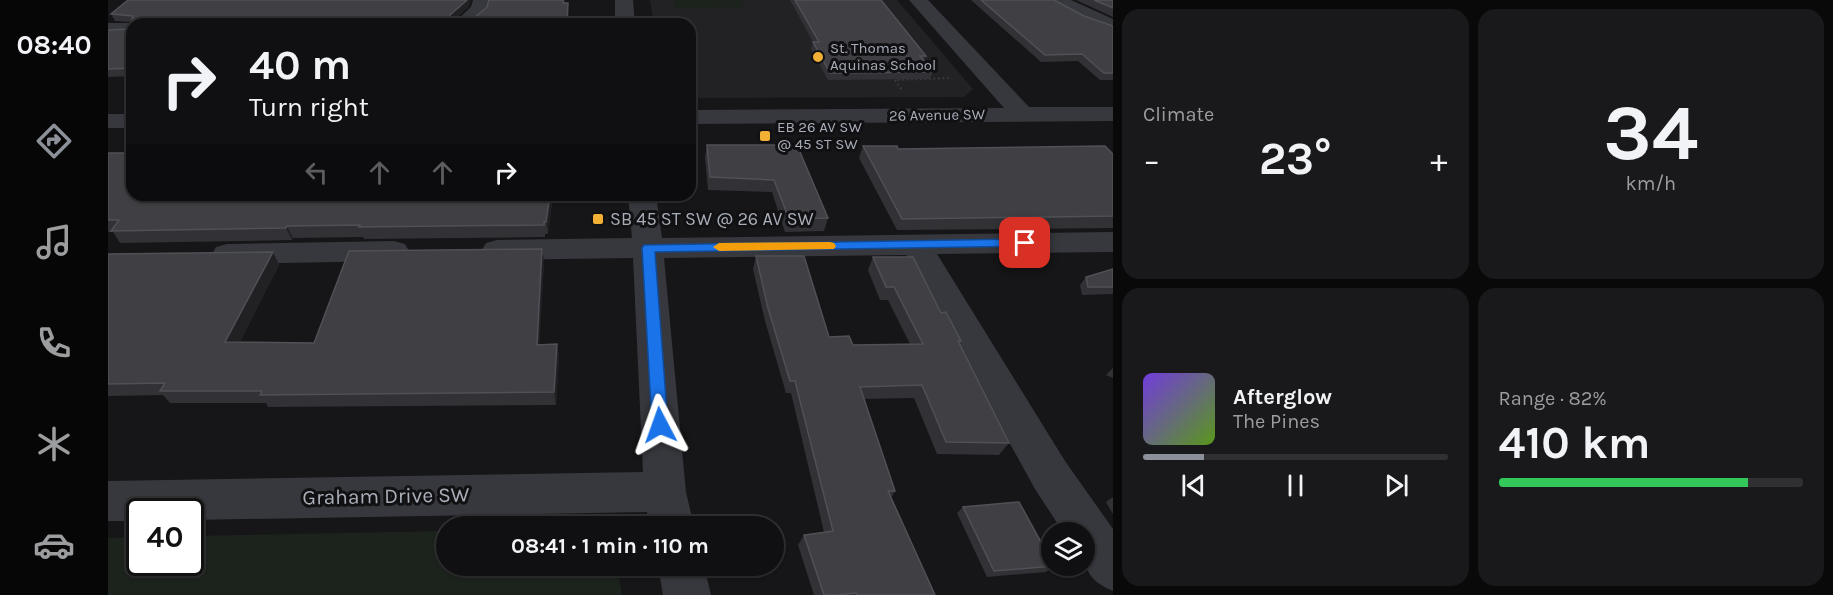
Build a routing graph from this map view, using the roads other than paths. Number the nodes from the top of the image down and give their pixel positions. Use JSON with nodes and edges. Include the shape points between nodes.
{"nodes":[{"id":1,"x":482,"y":0,"type":"edge"},
{"id":2,"x":624,"y":0,"type":"edge"},
{"id":3,"x":918,"y":0,"type":"edge"},
{"id":4,"x":1057,"y":0,"type":"edge"},
{"id":5,"x":469,"y":18,"type":"edge"},
{"id":6,"x":625,"y":18,"type":"edge"},
{"id":7,"x":1113,"y":26,"type":"edge"},
{"id":8,"x":108,"y":29,"type":"edge"},
{"id":9,"x":126,"y":29,"type":"edge"},
{"id":10,"x":1022,"y":114,"type":"junction"},
{"id":11,"x":1113,"y":114,"type":"edge"},
{"id":12,"x":696,"y":117,"type":"edge"},
{"id":13,"x":108,"y":121,"type":"edge"},
{"id":14,"x":126,"y":121,"type":"edge"},
{"id":15,"x":643,"y":201,"type":"edge"},
{"id":16,"x":1113,"y":242,"type":"edge"},
{"id":17,"x":916,"y":245,"type":"junction"},
{"id":18,"x":648,"y":248,"type":"junction"},
{"id":19,"x":472,"y":250,"type":"edge"},
{"id":20,"x":425,"y":251,"type":"edge"},
{"id":21,"x":202,"y":254,"type":"edge"},
{"id":22,"x":108,"y":501,"type":"edge"},
{"id":23,"x":669,"y":509,"type":"edge"},
{"id":24,"x":1113,"y":568,"type":"edge"},
{"id":25,"x":683,"y":576,"type":"edge"},
{"id":26,"x":687,"y":595,"type":"edge"}],
"edges":[{"from":1,"to":5,"type":"street"},
{"from":2,"to":6,"type":"street"},
{"from":3,"to":10,"type":"street"},
{"from":4,"to":7,"type":"street"},
{"from":8,"to":9,"type":"street"},
{"from":10,"to":11,"type":"street","name":"26 Avenue SW"},
{"from":10,"to":12,"type":"street","name":"26 Avenue SW"},
{"from":13,"to":14,"type":"street"},
{"from":15,"to":18,"type":"street"},
{"from":16,"to":17,"type":"street"},
{"from":17,"to":18,"type":"street"},
{"from":17,"to":24,"type":"street","via":[[1050,475]]},
{"from":18,"to":19,"type":"street"},
{"from":18,"to":23,"type":"street"},
{"from":20,"to":21,"type":"street"},
{"from":22,"to":23,"type":"street","name":"Graham Drive SW"},
{"from":25,"to":26,"type":"street"}]}
